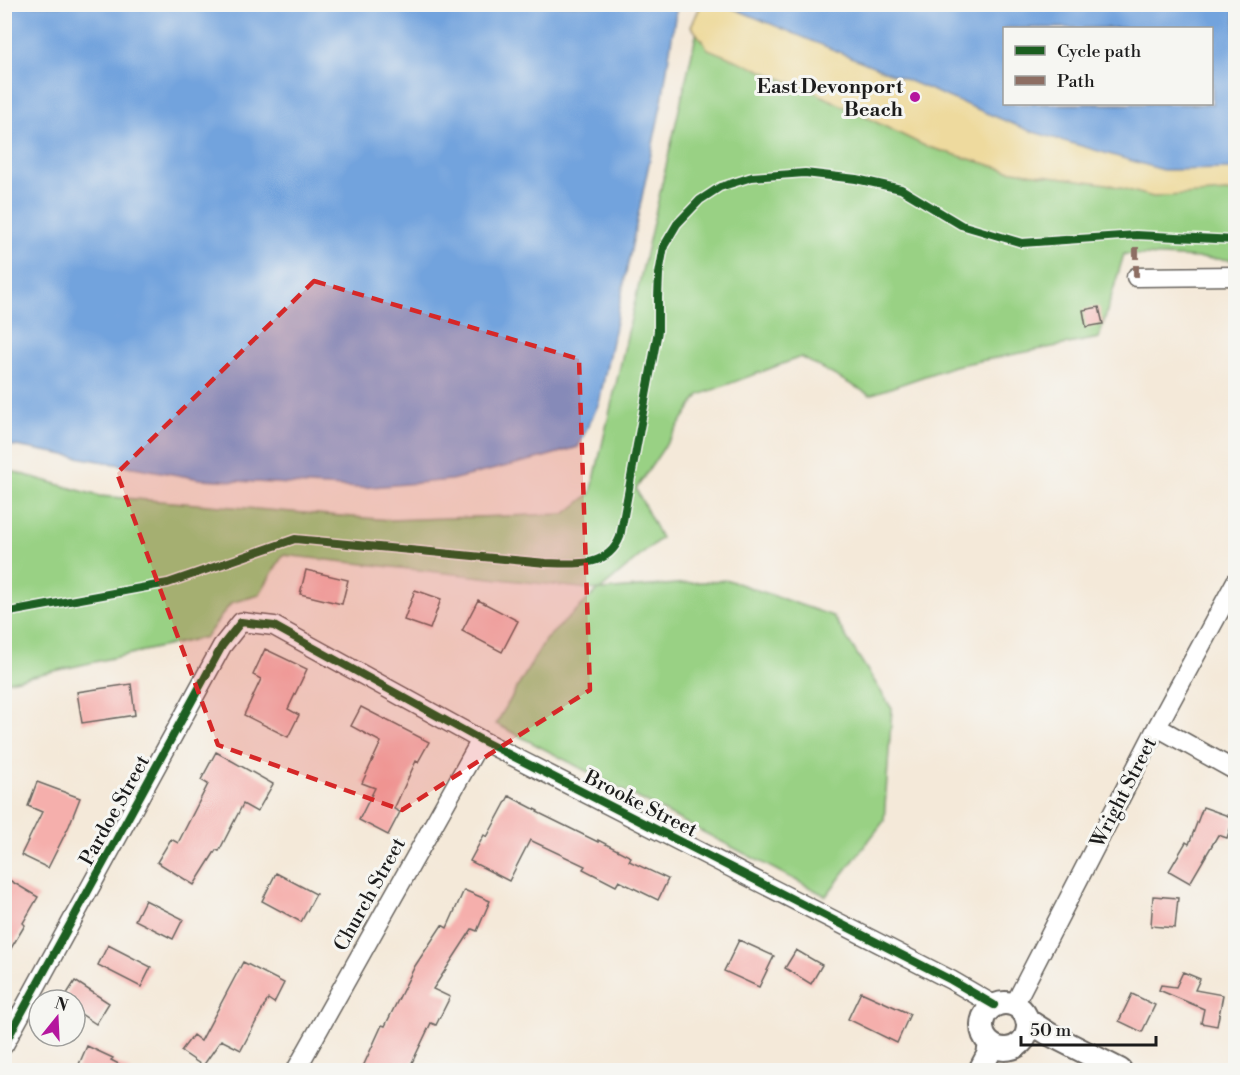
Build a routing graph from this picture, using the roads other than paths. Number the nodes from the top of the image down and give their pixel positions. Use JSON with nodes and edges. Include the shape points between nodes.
{"nodes":[{"id":1,"x":1236,"y":276,"type":"edge"},
{"id":2,"x":1136,"y":277,"type":"dead end"},
{"id":3,"x":1236,"y":581,"type":"edge"},
{"id":4,"x":274,"y":626,"type":"joint"},
{"id":5,"x":1157,"y":727,"type":"junction"},
{"id":6,"x":482,"y":740,"type":"junction"},
{"id":7,"x":1236,"y":771,"type":"edge"},
{"id":8,"x":1012,"y":1010,"type":"junction"},
{"id":9,"x":990,"y":1044,"type":"junction"},
{"id":10,"x":4,"y":1045,"type":"edge"},
{"id":11,"x":296,"y":1071,"type":"edge"},
{"id":12,"x":980,"y":1071,"type":"edge"},
{"id":13,"x":1120,"y":1071,"type":"edge"}],
"edges":[{"from":1,"to":2,"type":"street"},
{"from":3,"to":5,"type":"street","name":"Wright Street"},
{"from":4,"to":6,"type":"street","name":"Brooke Street"},
{"from":4,"to":10,"type":"street","name":"Pardoe Street","via":[[241,622],[222,646]]},
{"from":5,"to":7,"type":"street"},
{"from":5,"to":8,"type":"street","name":"Wright Street"},
{"from":6,"to":8,"type":"street","name":"Brooke Street"},
{"from":6,"to":11,"type":"street","name":"Church Street"},
{"from":8,"to":9,"type":"street","via":[[988,1010],[984,1016],[982,1031]]},
{"from":8,"to":9,"type":"street","via":[[1028,1027],[1022,1041],[1004,1049]]},
{"from":8,"to":13,"type":"street","name":"Brooke Street"},
{"from":9,"to":12,"type":"street"}]}
